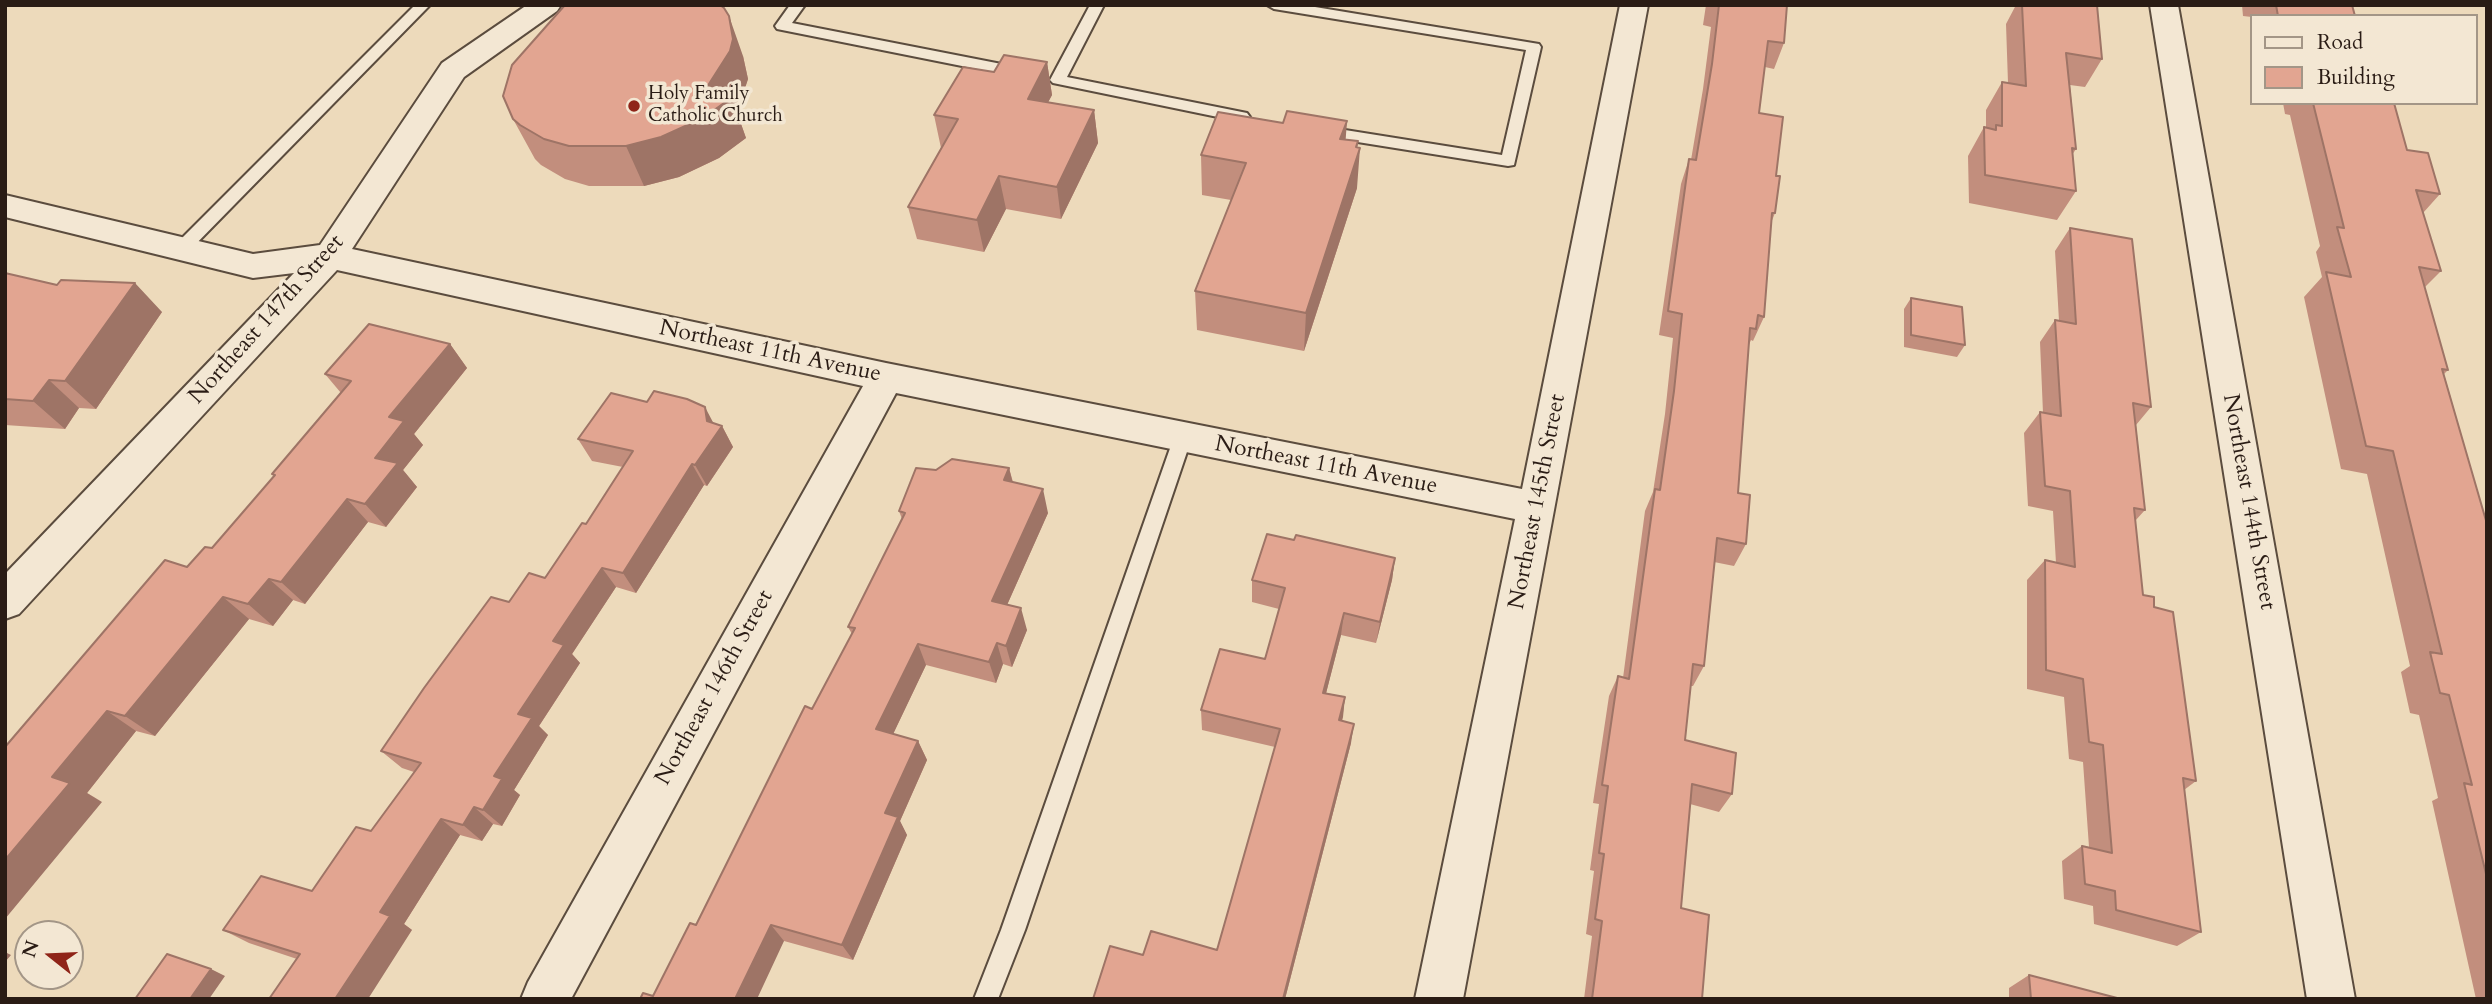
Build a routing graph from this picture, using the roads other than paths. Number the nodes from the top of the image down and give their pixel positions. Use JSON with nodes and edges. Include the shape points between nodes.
{"nodes":[{"id":1,"x":423,"y":5,"type":"edge"},
{"id":2,"x":547,"y":5,"type":"edge"},
{"id":3,"x":798,"y":5,"type":"edge"},
{"id":4,"x":1097,"y":5,"type":"edge"},
{"id":5,"x":1274,"y":5,"type":"edge"},
{"id":6,"x":1634,"y":5,"type":"edge"},
{"id":7,"x":2164,"y":5,"type":"edge"},
{"id":8,"x":1045,"y":77,"type":"junction"},
{"id":9,"x":1253,"y":119,"type":"edge"},
{"id":10,"x":1306,"y":128,"type":"edge"},
{"id":11,"x":5,"y":206,"type":"edge"},
{"id":12,"x":181,"y":249,"type":"junction"},
{"id":13,"x":330,"y":256,"type":"junction"},
{"id":14,"x":886,"y":377,"type":"junction"},
{"id":15,"x":1183,"y":437,"type":"junction"},
{"id":16,"x":1537,"y":508,"type":"junction"},
{"id":17,"x":5,"y":603,"type":"edge"},
{"id":18,"x":545,"y":999,"type":"edge"},
{"id":19,"x":986,"y":999,"type":"edge"},
{"id":20,"x":1439,"y":999,"type":"edge"},
{"id":21,"x":2331,"y":999,"type":"edge"}],
"edges":[{"from":1,"to":12,"type":"lane"},
{"from":2,"to":13,"type":"street","name":"Northeast 147th Street","via":[[453,70]]},
{"from":3,"to":8,"type":"lane","via":[[782,26]]},
{"from":4,"to":8,"type":"lane"},
{"from":5,"to":10,"type":"lane","via":[[1534,47],[1508,161]]},
{"from":6,"to":16,"type":"street","name":"Northeast 145th Street"},
{"from":7,"to":21,"type":"street","name":"Northeast 144th Street"},
{"from":8,"to":9,"type":"lane"},
{"from":11,"to":12,"type":"street","name":"Northeast 11th Avenue"},
{"from":12,"to":13,"type":"street","name":"Northeast 11th Avenue","via":[[253,267]]},
{"from":13,"to":14,"type":"street","name":"Northeast 11th Avenue"},
{"from":13,"to":17,"type":"street","name":"Northeast 147th Street"},
{"from":14,"to":15,"type":"street","name":"Northeast 11th Avenue"},
{"from":14,"to":18,"type":"street","name":"Northeast 146th Street"},
{"from":15,"to":16,"type":"street","name":"Northeast 11th Avenue"},
{"from":15,"to":19,"type":"lane"},
{"from":16,"to":20,"type":"street","name":"Northeast 145th Street"}]}
